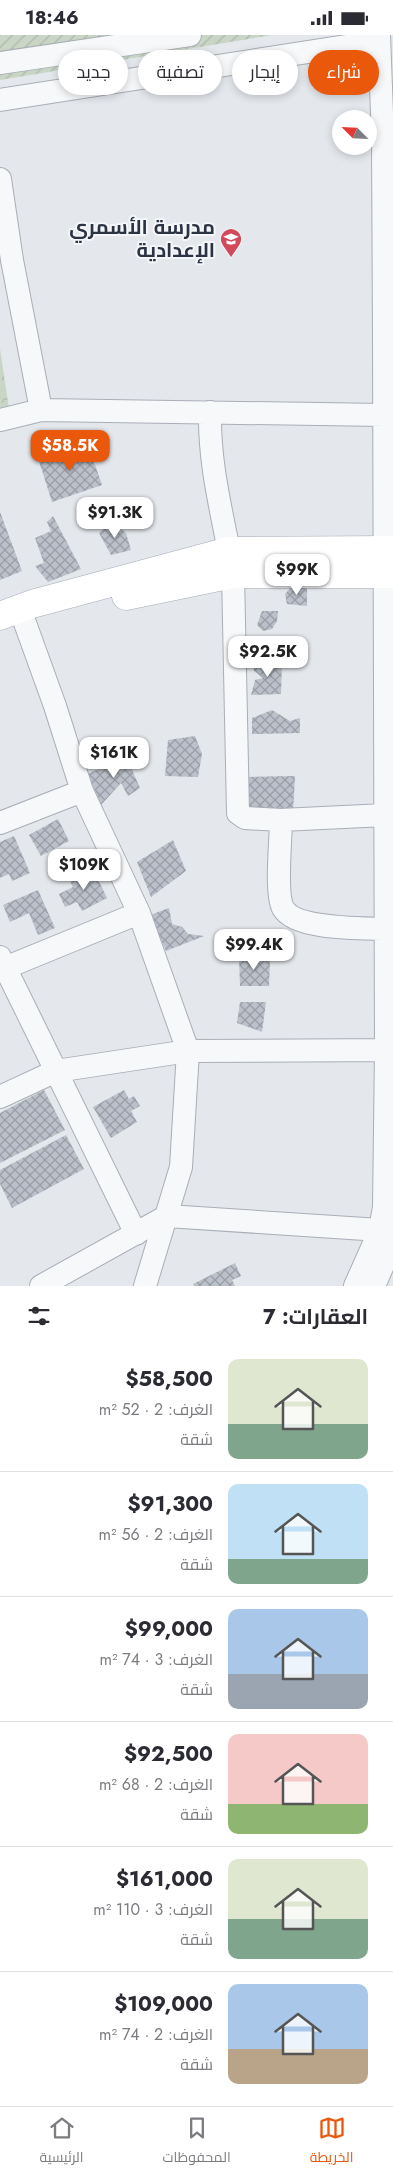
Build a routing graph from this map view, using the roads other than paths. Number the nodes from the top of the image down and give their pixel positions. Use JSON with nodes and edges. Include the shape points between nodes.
{"nodes":[{"id":1,"x":190,"y":35,"type":"edge"},
{"id":2,"x":379,"y":38,"type":"edge"},
{"id":3,"x":0,"y":63,"type":"edge"},
{"id":4,"x":0,"y":100,"type":"edge"},
{"id":5,"x":0,"y":179,"type":"edge"},
{"id":6,"x":40,"y":410,"type":"junction"},
{"id":7,"x":210,"y":412,"type":"junction"},
{"id":8,"x":384,"y":415,"type":"junction"},
{"id":9,"x":0,"y":420,"type":"edge"},
{"id":10,"x":231,"y":562,"type":"junction"},
{"id":11,"x":389,"y":562,"type":"edge"},
{"id":12,"x":12,"y":619,"type":"edge"},
{"id":13,"x":0,"y":633,"type":"edge"},
{"id":14,"x":82,"y":791,"type":"junction"},
{"id":15,"x":385,"y":815,"type":"junction"},
{"id":16,"x":281,"y":820,"type":"junction"},
{"id":17,"x":0,"y":823,"type":"edge"},
{"id":18,"x":139,"y":913,"type":"junction"},
{"id":19,"x":386,"y":929,"type":"junction"},
{"id":20,"x":2,"y":965,"type":"edge"},
{"id":21,"x":390,"y":1050,"type":"edge"},
{"id":22,"x":188,"y":1051,"type":"junction"},
{"id":23,"x":56,"y":1071,"type":"junction"},
{"id":24,"x":0,"y":1097,"type":"edge"},
{"id":25,"x":167,"y":1216,"type":"junction"},
{"id":26,"x":136,"y":1235,"type":"junction"},
{"id":27,"x":389,"y":1235,"type":"edge"},
{"id":28,"x":41,"y":1286,"type":"edge"},
{"id":29,"x":146,"y":1286,"type":"edge"},
{"id":30,"x":355,"y":1286,"type":"edge"},
{"id":31,"x":374,"y":1286,"type":"edge"}],
"edges":[{"from":1,"to":3,"type":"street"},
{"from":2,"to":4,"type":"street"},
{"from":2,"to":8,"type":"street","via":[[383,140]]},
{"from":5,"to":6,"type":"street"},
{"from":6,"to":7,"type":"street"},
{"from":6,"to":9,"type":"street"},
{"from":7,"to":8,"type":"street"},
{"from":7,"to":10,"type":"street","via":[[209,442],[214,479]]},
{"from":8,"to":11,"type":"street"},
{"from":10,"to":11,"type":"main road"},
{"from":10,"to":12,"type":"main road","via":[[32,604]]},
{"from":10,"to":16,"type":"street","via":[[238,813],[245,818]]},
{"from":11,"to":15,"type":"street"},
{"from":12,"to":13,"type":"main road"},
{"from":12,"to":14,"type":"street","via":[[55,706]]},
{"from":14,"to":17,"type":"street"},
{"from":14,"to":18,"type":"street"},
{"from":15,"to":16,"type":"street"},
{"from":15,"to":19,"type":"street"},
{"from":16,"to":19,"type":"street","via":[[280,895],[283,909],[292,917],[309,923]]},
{"from":18,"to":20,"type":"street"},
{"from":18,"to":22,"type":"street"},
{"from":19,"to":21,"type":"street"},
{"from":20,"to":23,"type":"street"},
{"from":21,"to":22,"type":"street"},
{"from":21,"to":27,"type":"street","via":[[384,1207]]},
{"from":22,"to":23,"type":"street"},
{"from":22,"to":25,"type":"street","via":[[181,1167]]},
{"from":23,"to":24,"type":"street"},
{"from":23,"to":26,"type":"street"},
{"from":25,"to":26,"type":"street"},
{"from":25,"to":27,"type":"street"},
{"from":25,"to":29,"type":"street"},
{"from":26,"to":28,"type":"street"},
{"from":27,"to":30,"type":"street"},
{"from":27,"to":31,"type":"street"}]}
